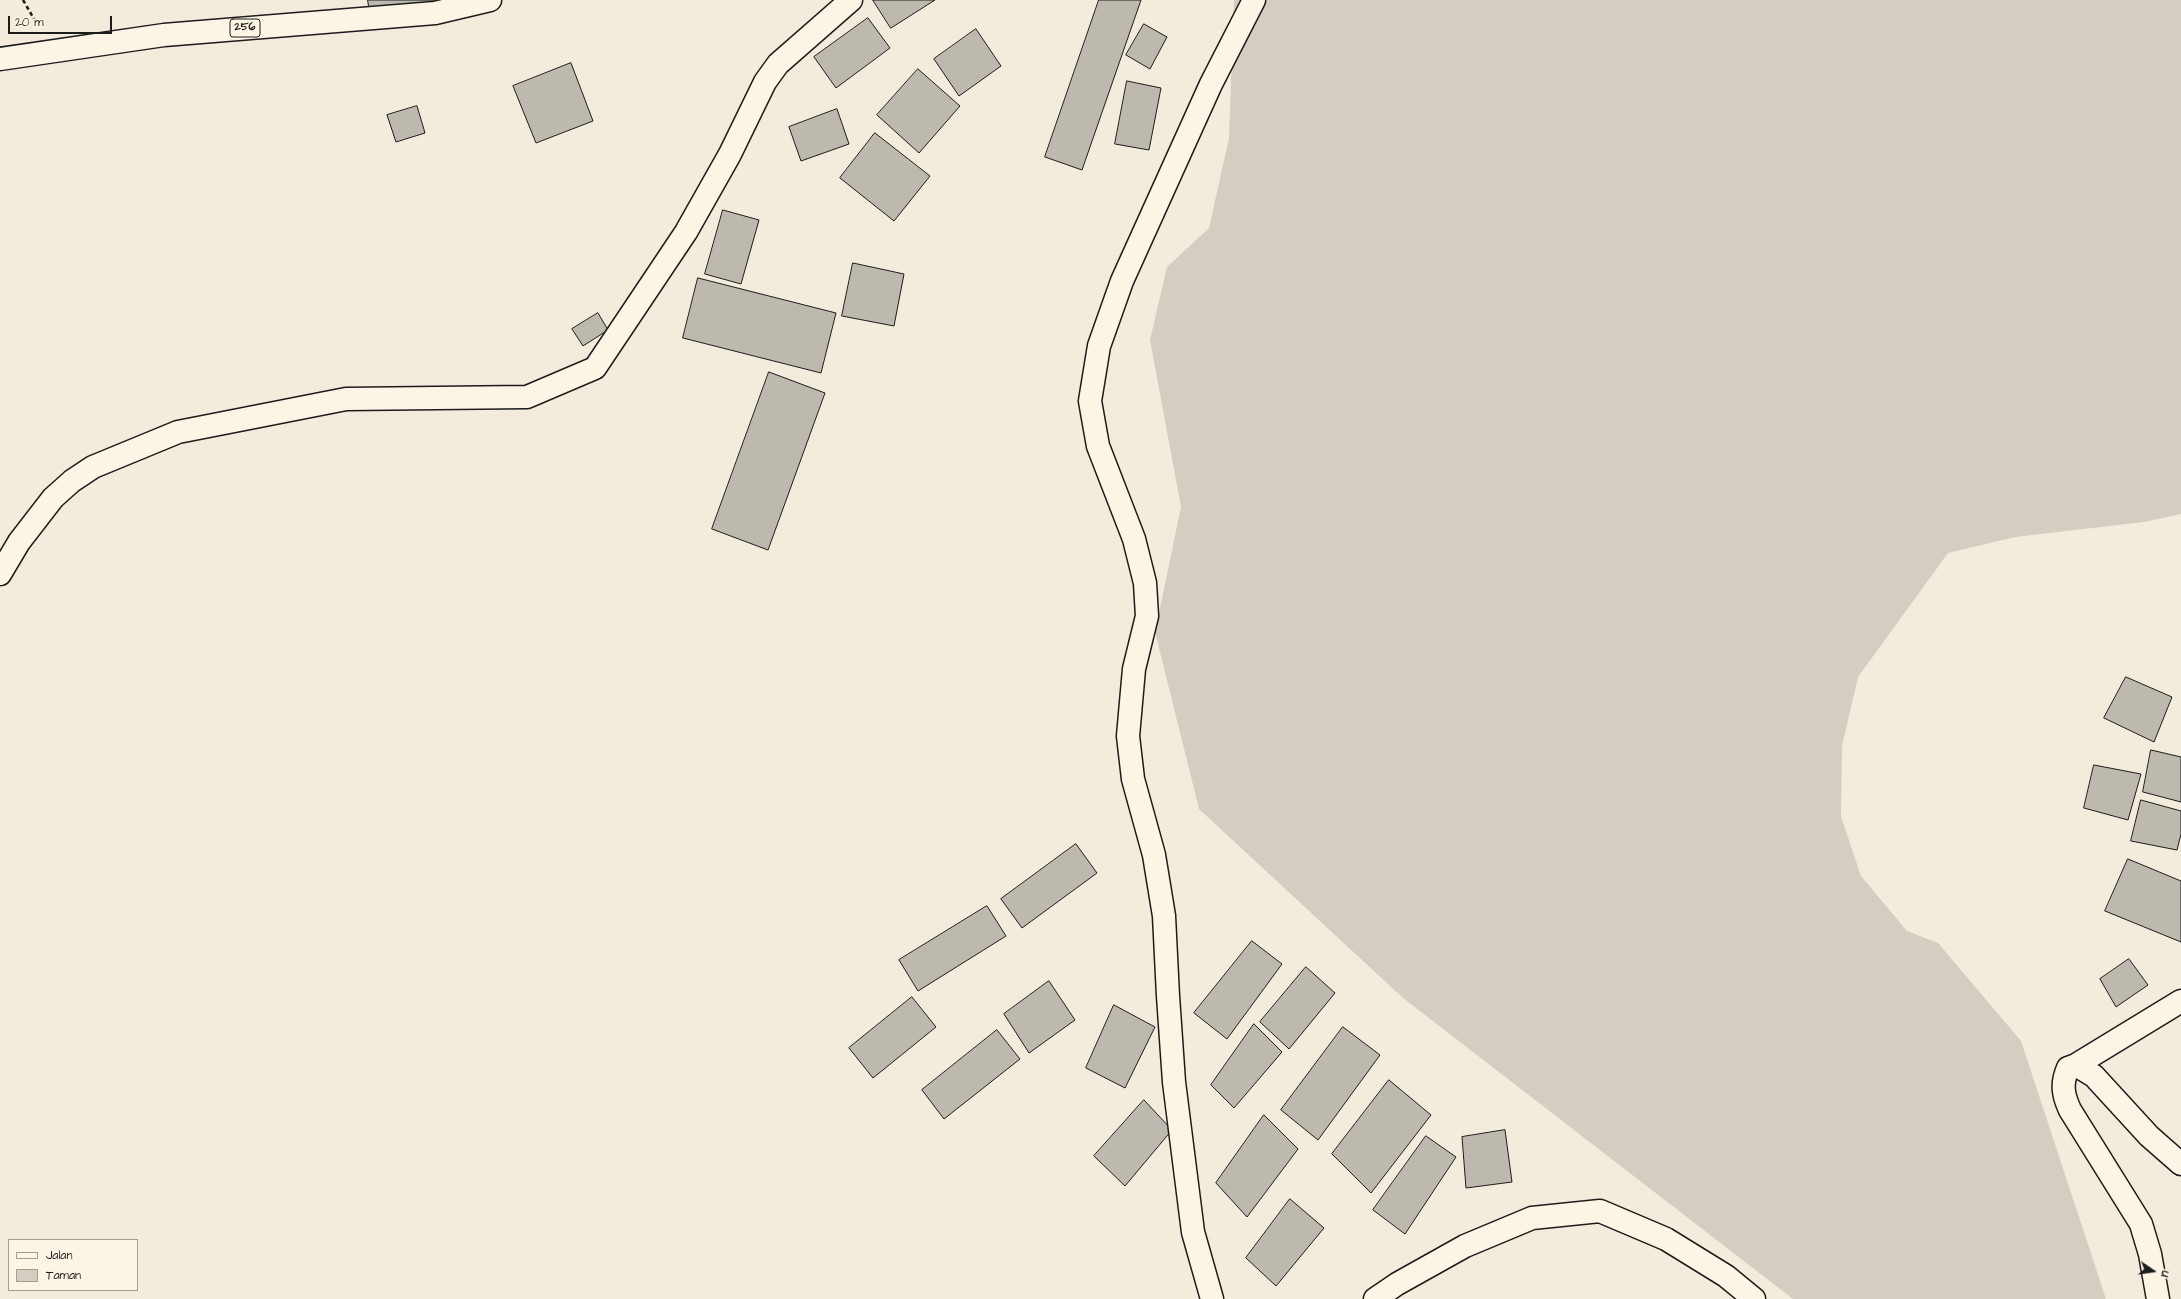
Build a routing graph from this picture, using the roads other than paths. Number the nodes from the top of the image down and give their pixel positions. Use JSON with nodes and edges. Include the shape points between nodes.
{"nodes":[{"id":1,"x":490,"y":0,"type":"edge"},
{"id":2,"x":851,"y":0,"type":"edge"},
{"id":3,"x":1254,"y":0,"type":"edge"},
{"id":4,"x":0,"y":59,"type":"edge"},
{"id":5,"x":0,"y":574,"type":"edge"},
{"id":6,"x":2181,"y":1000,"type":"edge"},
{"id":7,"x":2076,"y":1065,"type":"junction"},
{"id":8,"x":2181,"y":1164,"type":"edge"},
{"id":9,"x":1212,"y":1299,"type":"edge"},
{"id":10,"x":1375,"y":1299,"type":"edge"},
{"id":11,"x":1754,"y":1299,"type":"edge"},
{"id":12,"x":2158,"y":1299,"type":"edge"}],
"edges":[{"from":1,"to":4,"type":"street","number":"256","via":[[435,13],[164,35]]},
{"from":2,"to":5,"type":"street","via":[[778,64],[765,82],[726,161],[686,232],[595,368],[527,397],[346,399],[178,432],[93,467],[72,481],[53,498],[19,542]]},
{"from":3,"to":9,"type":"street","via":[[1208,91],[1122,281],[1099,346],[1090,401],[1098,446],[1134,539],[1145,583],[1147,616],[1134,669],[1128,736],[1133,779],[1154,855],[1164,916],[1174,1082],[1193,1232]]},
{"from":6,"to":7,"type":"street"},
{"from":7,"to":8,"type":"street","via":[[2094,1076],[2149,1136]]},
{"from":7,"to":12,"type":"street","via":[[2068,1068],[2063,1080],[2064,1096],[2070,1110],[2141,1224],[2150,1254]]},
{"from":10,"to":11,"type":"street","via":[[1465,1246],[1532,1218],[1600,1211],[1666,1239],[1726,1276]]}]}
